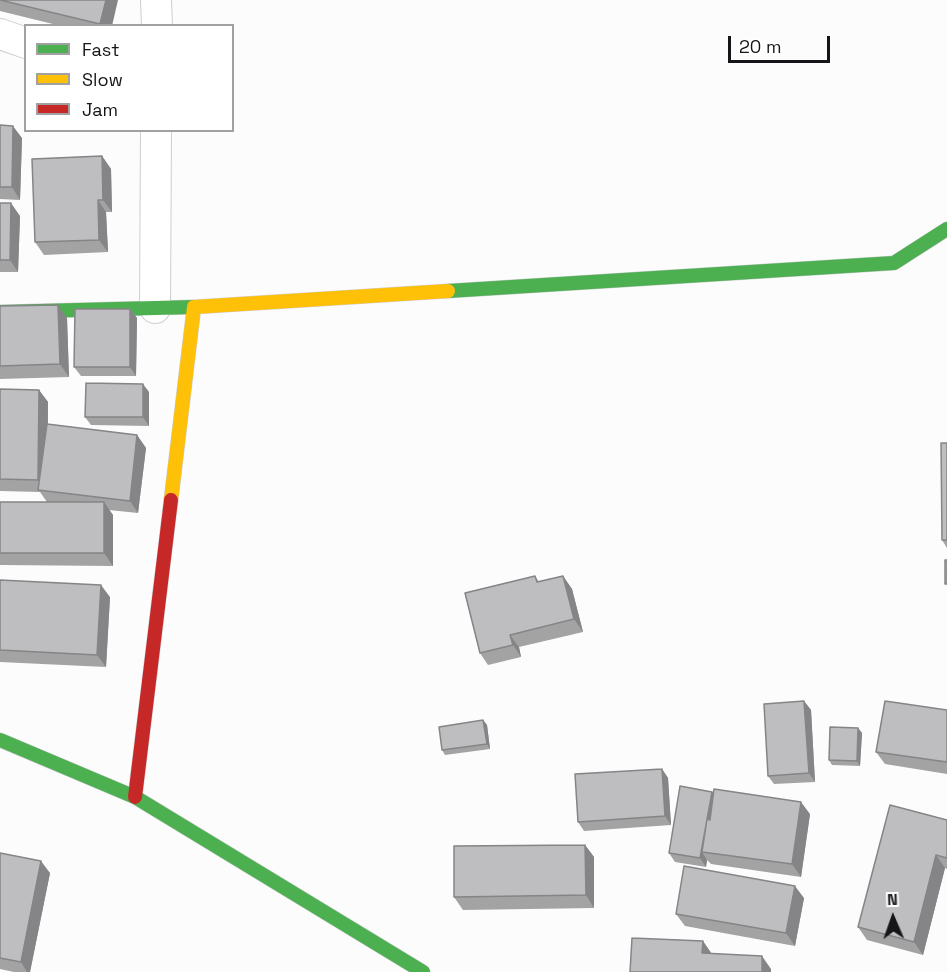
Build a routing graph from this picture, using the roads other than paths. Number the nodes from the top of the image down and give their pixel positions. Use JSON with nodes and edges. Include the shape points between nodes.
{"nodes":[{"id":1,"x":156,"y":0,"type":"edge"},
{"id":2,"x":157,"y":24,"type":"edge"},
{"id":3,"x":0,"y":34,"type":"edge"},
{"id":4,"x":24,"y":42,"type":"edge"},
{"id":5,"x":156,"y":132,"type":"edge"},
{"id":6,"x":947,"y":229,"type":"edge"},
{"id":7,"x":155,"y":308,"type":"junction"},
{"id":8,"x":194,"y":308,"type":"junction"},
{"id":9,"x":0,"y":312,"type":"edge"},
{"id":10,"x":0,"y":740,"type":"edge"},
{"id":11,"x":135,"y":797,"type":"junction"},
{"id":12,"x":423,"y":972,"type":"edge"}],
"edges":[{"from":1,"to":2,"type":"street"},
{"from":3,"to":4,"type":"street"},
{"from":5,"to":7,"type":"street"},
{"from":6,"to":8,"type":"street","via":[[894,263]]},
{"from":7,"to":8,"type":"street"},
{"from":7,"to":9,"type":"street"},
{"from":8,"to":11,"type":"street"},
{"from":10,"to":11,"type":"street"},
{"from":11,"to":12,"type":"street"}]}
